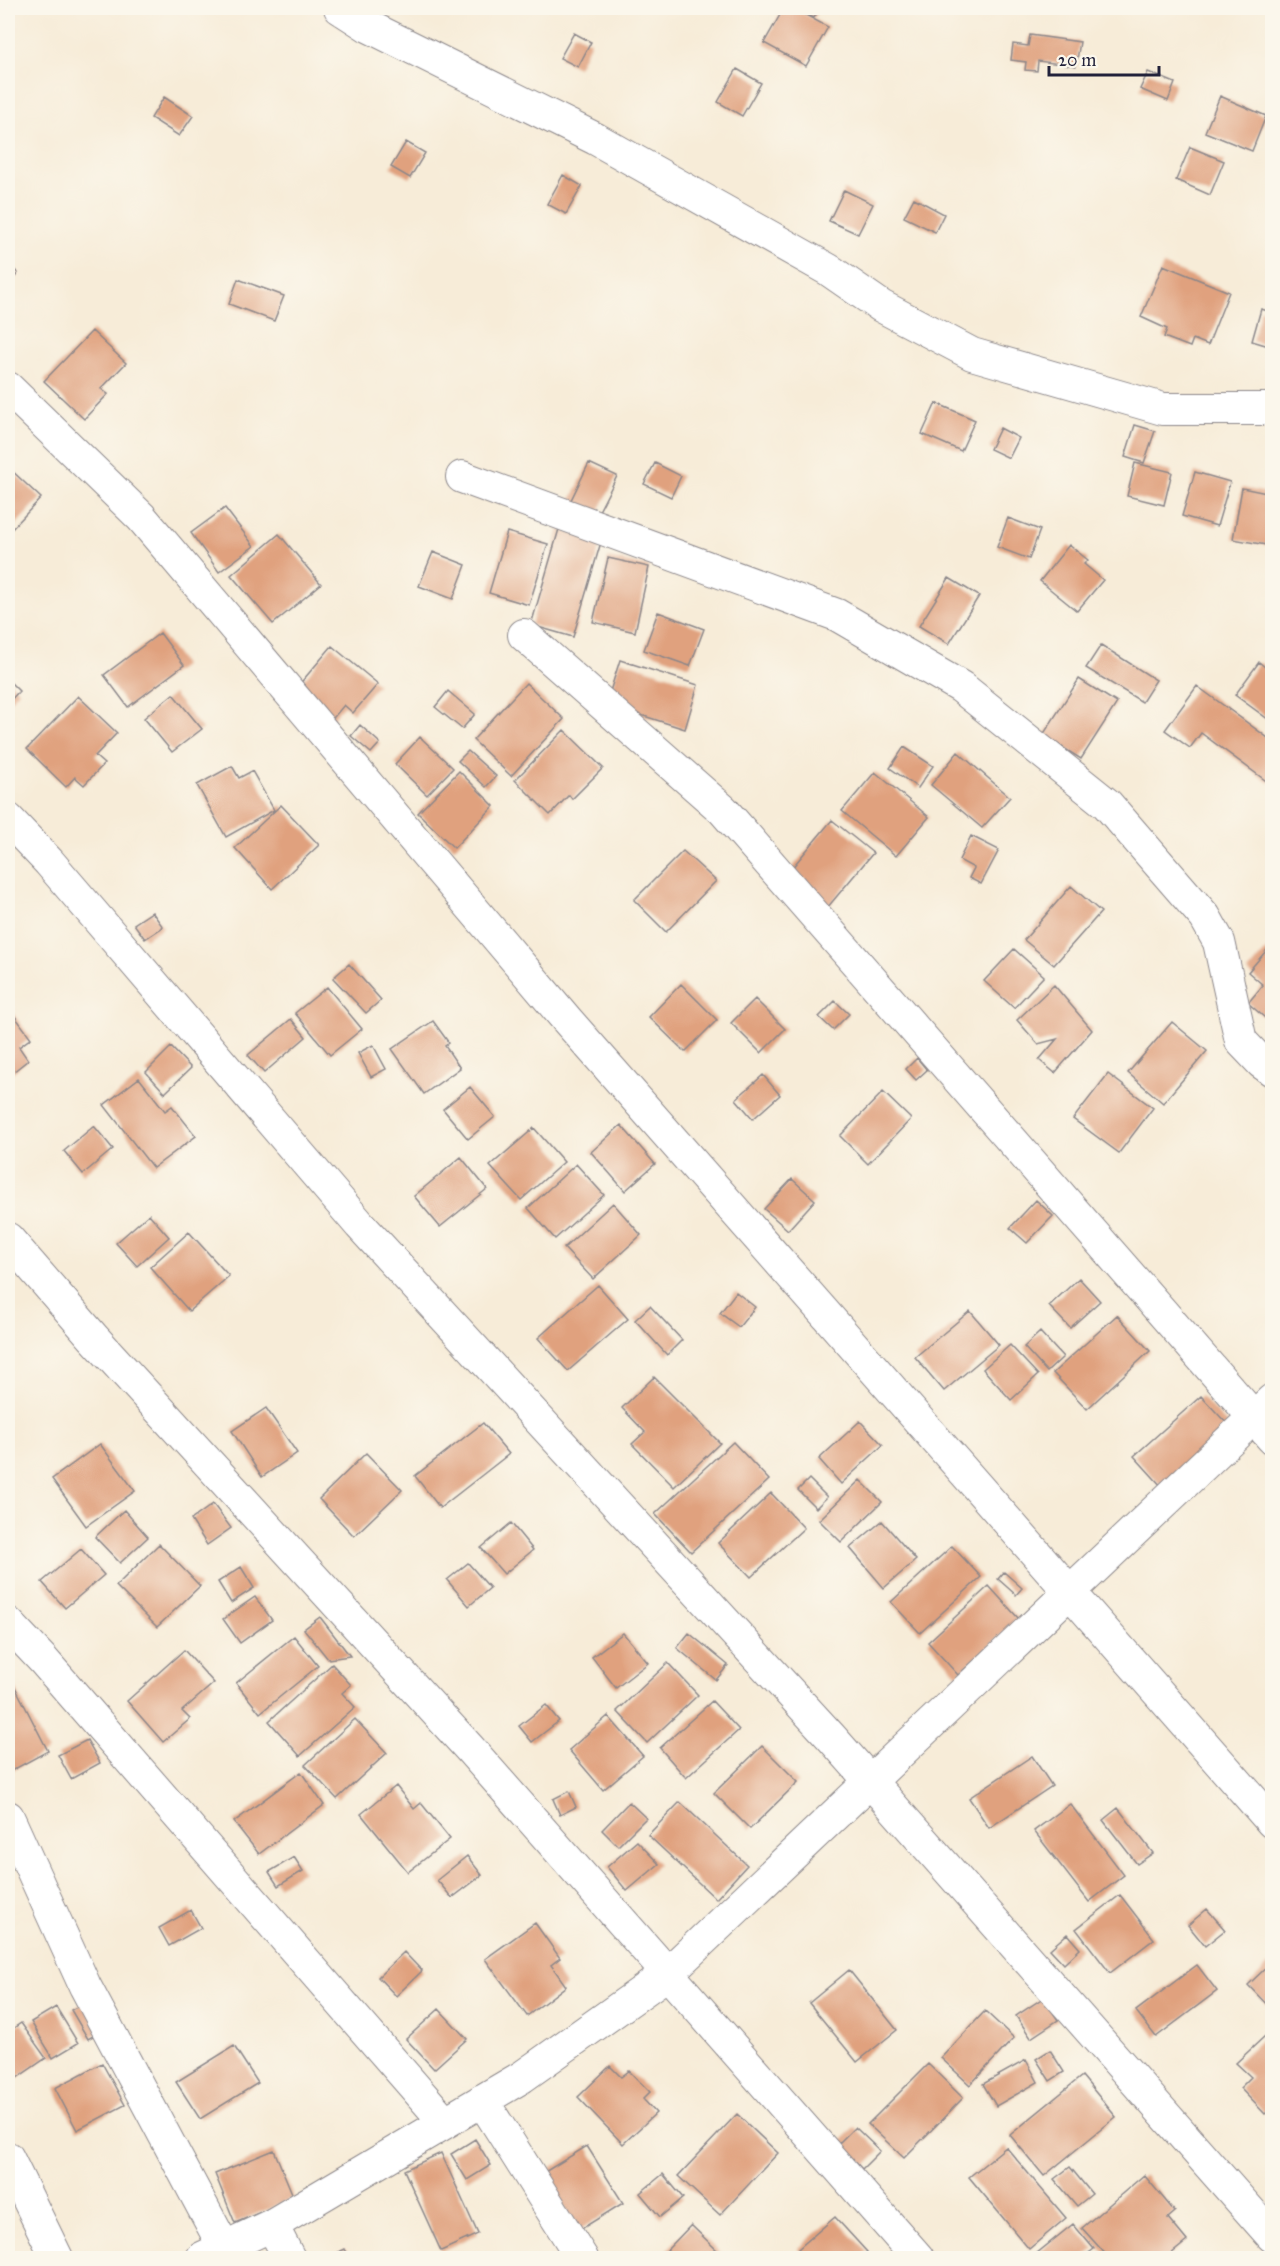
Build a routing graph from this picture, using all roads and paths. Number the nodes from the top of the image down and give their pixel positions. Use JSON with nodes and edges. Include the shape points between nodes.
{"nodes":[{"id":1,"x":340,"y":8,"type":"edge"},
{"id":2,"x":8,"y":388,"type":"edge"},
{"id":3,"x":1272,"y":409,"type":"edge"},
{"id":4,"x":462,"y":477,"type":"dead end"},
{"id":5,"x":524,"y":635,"type":"dead end"},
{"id":6,"x":8,"y":819,"type":"edge"},
{"id":7,"x":1272,"y":1070,"type":"edge"},
{"id":8,"x":8,"y":1239,"type":"edge"},
{"id":9,"x":1267,"y":1419,"type":"edge"},
{"id":10,"x":1070,"y":1595,"type":"junction"},
{"id":11,"x":8,"y":1623,"type":"edge"},
{"id":12,"x":871,"y":1782,"type":"junction"},
{"id":13,"x":8,"y":1817,"type":"edge"},
{"id":14,"x":1272,"y":1822,"type":"edge"},
{"id":15,"x":667,"y":1974,"type":"junction"},
{"id":16,"x":482,"y":2100,"type":"junction"},
{"id":17,"x":445,"y":2122,"type":"junction"},
{"id":18,"x":8,"y":2158,"type":"edge"},
{"id":19,"x":272,"y":2225,"type":"junction"},
{"id":20,"x":1272,"y":2235,"type":"edge"},
{"id":21,"x":213,"y":2253,"type":"edge"},
{"id":22,"x":57,"y":2259,"type":"edge"},
{"id":23,"x":289,"y":2259,"type":"edge"},
{"id":24,"x":582,"y":2259,"type":"edge"},
{"id":25,"x":918,"y":2259,"type":"edge"}],
"edges":[{"from":1,"to":3,"type":"street","via":[[368,26],[596,139],[829,270],[881,306],[972,354],[1163,409]]},
{"from":2,"to":10,"type":"street","via":[[141,518],[567,1020]]},
{"from":4,"to":7,"type":"street","via":[[837,615],[961,687],[1107,804],[1205,917],[1219,942],[1241,1041]]},
{"from":5,"to":9,"type":"street","via":[[723,810]]},
{"from":6,"to":12,"type":"street","via":[[360,1225]]},
{"from":8,"to":15,"type":"street","via":[[470,1749]]},
{"from":9,"to":10,"type":"street"},
{"from":10,"to":12,"type":"street"},
{"from":10,"to":14,"type":"street"},
{"from":11,"to":17,"type":"street"},
{"from":12,"to":15,"type":"street"},
{"from":12,"to":20,"type":"street"},
{"from":13,"to":21,"type":"street"},
{"from":15,"to":16,"type":"street","via":[[522,2077]]},
{"from":15,"to":25,"type":"street"},
{"from":16,"to":17,"type":"street"},
{"from":16,"to":24,"type":"street"},
{"from":17,"to":19,"type":"street"},
{"from":18,"to":22,"type":"street"},
{"from":19,"to":21,"type":"street"},
{"from":19,"to":23,"type":"street"}]}
